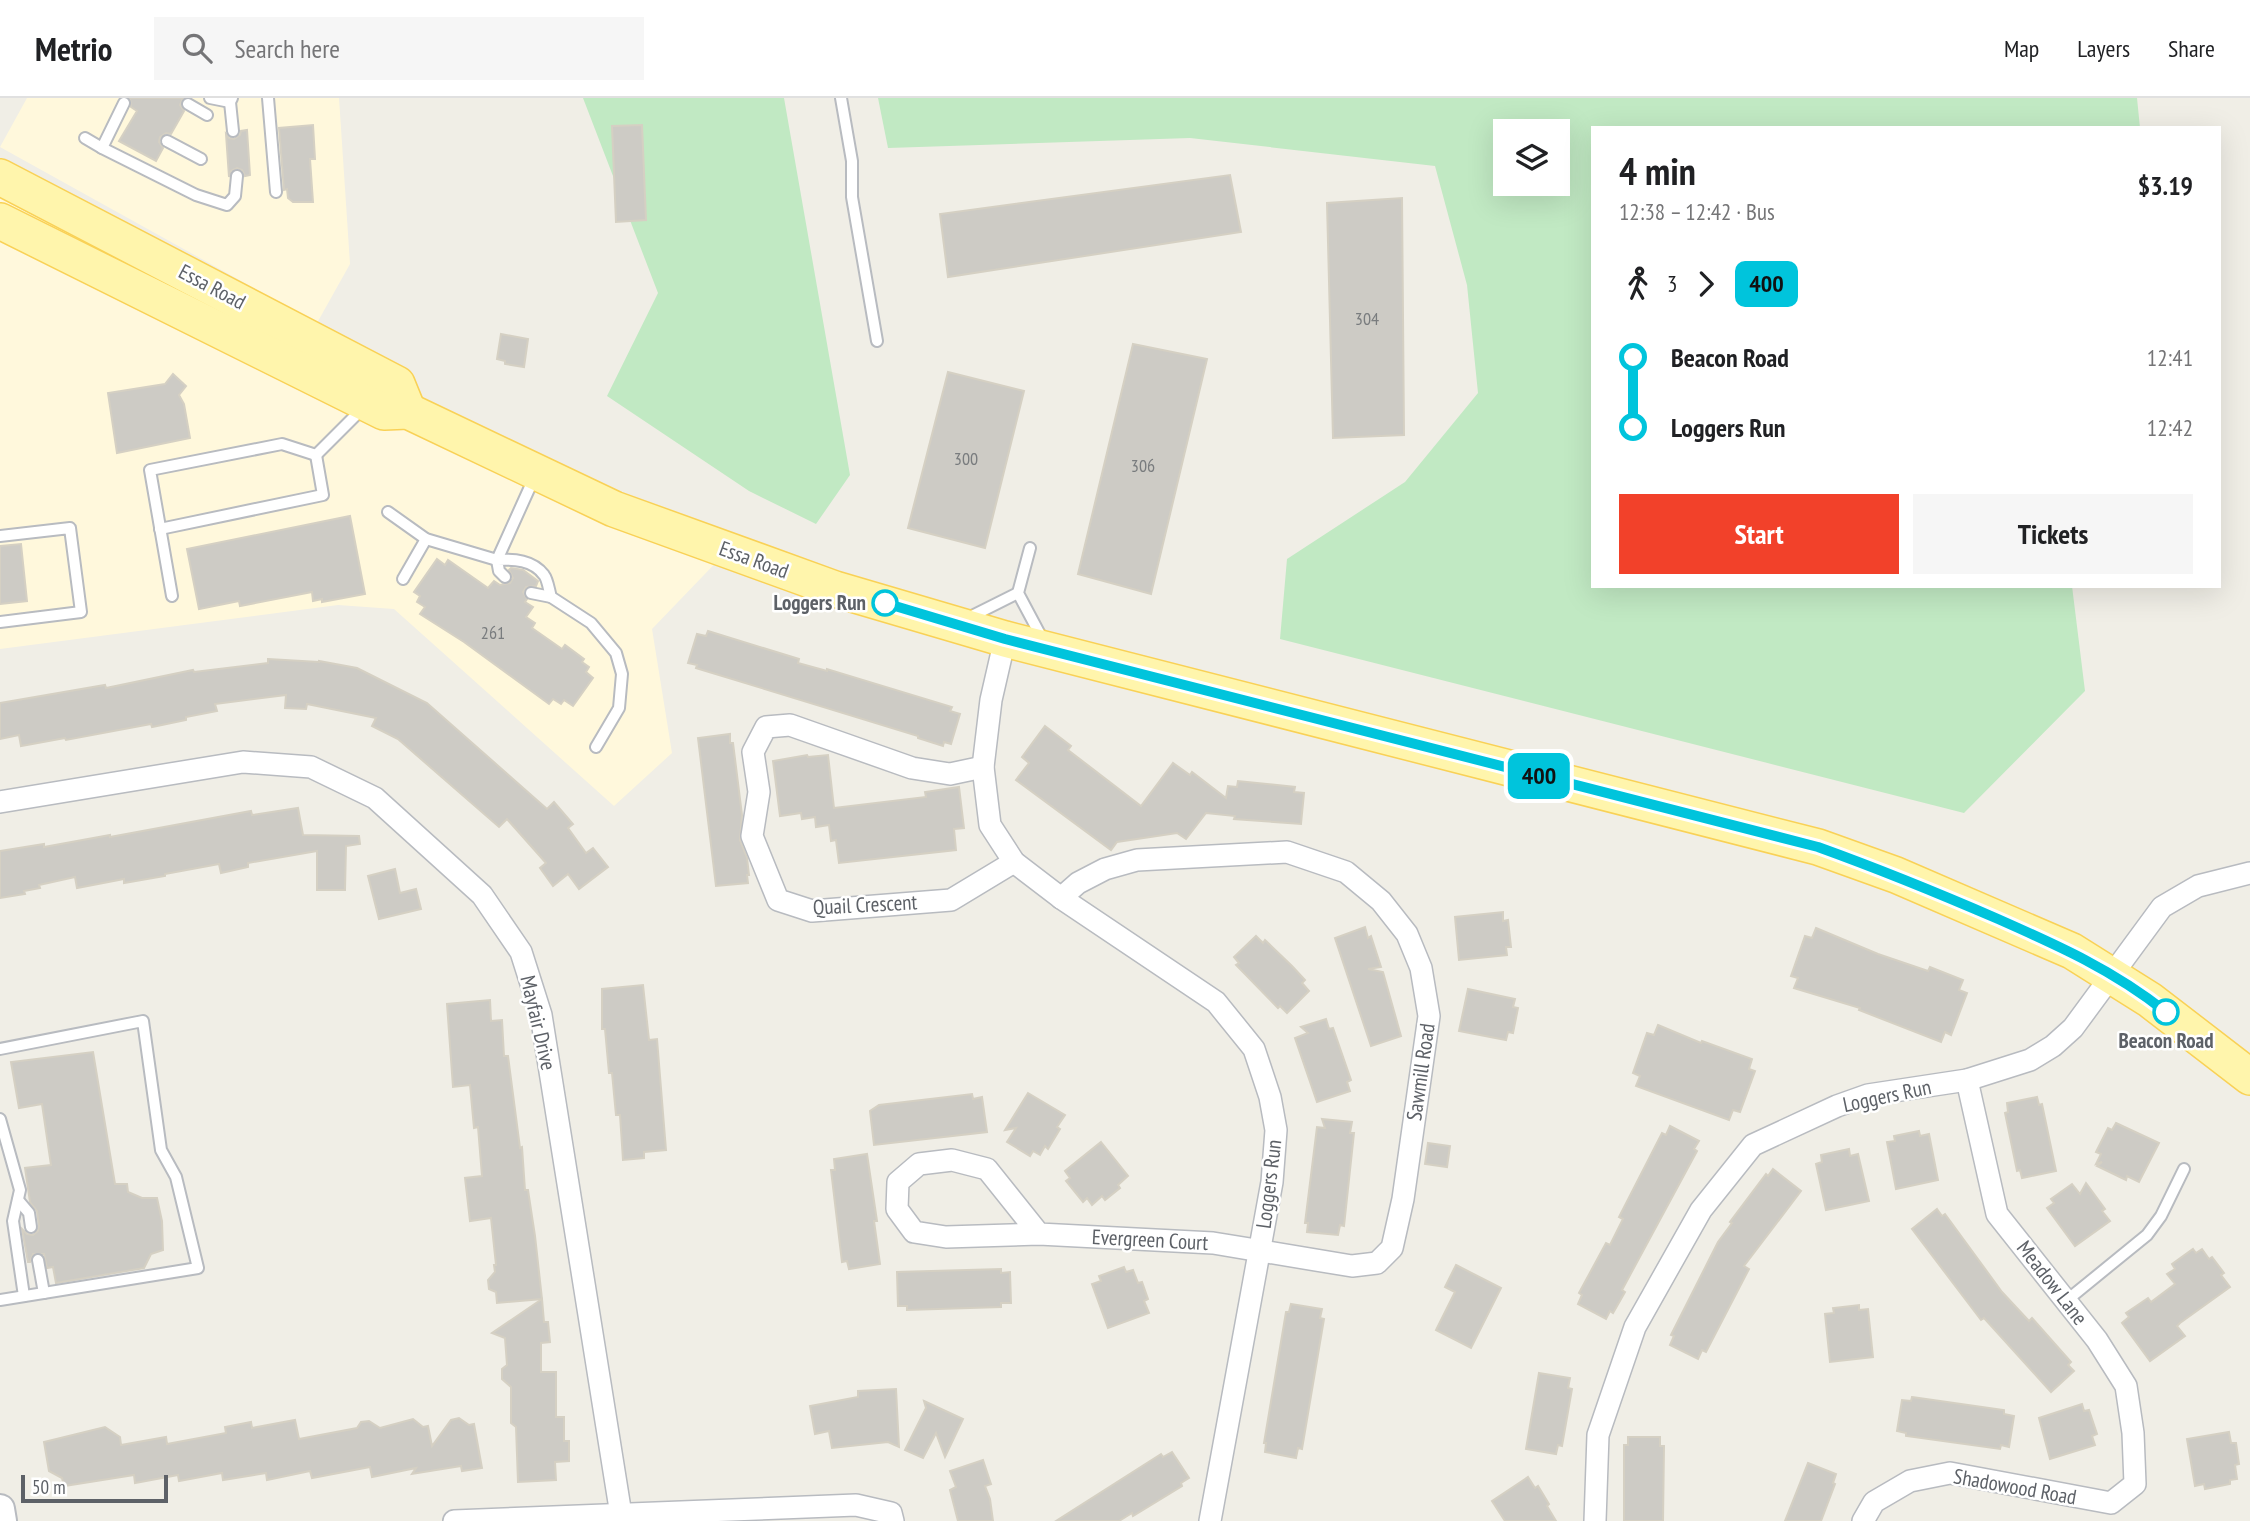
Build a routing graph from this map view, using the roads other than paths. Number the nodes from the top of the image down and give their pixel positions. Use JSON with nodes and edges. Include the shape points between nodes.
{"nodes":[{"id":1,"x":210,"y":98,"type":"edge"},
{"id":2,"x":268,"y":98,"type":"edge"},
{"id":3,"x":841,"y":98,"type":"edge"},
{"id":4,"x":231,"y":100,"type":"edge"},
{"id":5,"x":124,"y":103,"type":"dead end"},
{"id":6,"x":188,"y":104,"type":"dead end"},
{"id":7,"x":118,"y":116,"type":"junction"},
{"id":8,"x":208,"y":116,"type":"dead end"},
{"id":9,"x":130,"y":122,"type":"dead end"},
{"id":10,"x":233,"y":131,"type":"dead end"},
{"id":11,"x":85,"y":138,"type":"dead end"},
{"id":12,"x":167,"y":141,"type":"dead end"},
{"id":13,"x":102,"y":148,"type":"junction"},
{"id":14,"x":201,"y":159,"type":"dead end"},
{"id":15,"x":237,"y":176,"type":"dead end"},
{"id":16,"x":0,"y":177,"type":"edge"},
{"id":17,"x":276,"y":192,"type":"dead end"},
{"id":18,"x":0,"y":221,"type":"edge"},
{"id":19,"x":877,"y":341,"type":"dead end"},
{"id":20,"x":367,"y":404,"type":"junction"},
{"id":21,"x":408,"y":411,"type":"junction"},
{"id":22,"x":316,"y":455,"type":"junction"},
{"id":23,"x":536,"y":472,"type":"junction"},
{"id":24,"x":388,"y":512,"type":"dead end"},
{"id":25,"x":160,"y":529,"type":"junction"},
{"id":26,"x":0,"y":536,"type":"edge"},
{"id":27,"x":426,"y":539,"type":"junction"},
{"id":28,"x":1030,"y":548,"type":"dead end"},
{"id":29,"x":497,"y":560,"type":"junction"},
{"id":30,"x":505,"y":577,"type":"dead end"},
{"id":31,"x":403,"y":579,"type":"dead end"},
{"id":32,"x":531,"y":593,"type":"dead end"},
{"id":33,"x":1018,"y":593,"type":"junction"},
{"id":34,"x":172,"y":596,"type":"dead end"},
{"id":35,"x":551,"y":597,"type":"junction"},
{"id":36,"x":0,"y":622,"type":"edge"},
{"id":37,"x":955,"y":624,"type":"junction"},
{"id":38,"x":1005,"y":639,"type":"junction"},
{"id":39,"x":1048,"y":650,"type":"junction"},
{"id":40,"x":596,"y":747,"type":"dead end"},
{"id":41,"x":983,"y":767,"type":"junction"},
{"id":42,"x":0,"y":802,"type":"edge"},
{"id":43,"x":1014,"y":862,"type":"junction"},
{"id":44,"x":2250,"y":873,"type":"edge"},
{"id":45,"x":1061,"y":898,"type":"junction"},
{"id":46,"x":2112,"y":975,"type":"junction"},
{"id":47,"x":0,"y":1049,"type":"edge"},
{"id":48,"x":2250,"y":1077,"type":"edge"},
{"id":49,"x":1967,"y":1080,"type":"junction"},
{"id":50,"x":0,"y":1119,"type":"edge"},
{"id":51,"x":2185,"y":1169,"type":"dead end"},
{"id":52,"x":18,"y":1200,"type":"junction"},
{"id":53,"x":31,"y":1227,"type":"dead end"},
{"id":54,"x":1040,"y":1234,"type":"junction"},
{"id":55,"x":1260,"y":1252,"type":"junction"},
{"id":56,"x":38,"y":1260,"type":"dead end"},
{"id":57,"x":44,"y":1293,"type":"junction"},
{"id":58,"x":24,"y":1296,"type":"junction"},
{"id":59,"x":0,"y":1300,"type":"edge"},
{"id":60,"x":2066,"y":1301,"type":"junction"},
{"id":61,"x":2136,"y":1485,"type":"joint"},
{"id":62,"x":0,"y":1509,"type":"edge"},
{"id":63,"x":622,"y":1518,"type":"edge"},
{"id":64,"x":2,"y":1521,"type":"edge"},
{"id":65,"x":454,"y":1521,"type":"edge"},
{"id":66,"x":892,"y":1521,"type":"edge"},
{"id":67,"x":1210,"y":1521,"type":"edge"},
{"id":68,"x":1595,"y":1521,"type":"edge"},
{"id":69,"x":1863,"y":1521,"type":"edge"}],
"edges":[{"from":1,"to":4,"type":"lane"},
{"from":2,"to":17,"type":"lane"},
{"from":3,"to":19,"type":"lane","via":[[852,161],[852,197]]},
{"from":4,"to":10,"type":"lane"},
{"from":5,"to":7,"type":"lane"},
{"from":6,"to":8,"type":"lane"},
{"from":7,"to":9,"type":"lane"},
{"from":7,"to":13,"type":"lane"},
{"from":11,"to":13,"type":"lane"},
{"from":12,"to":14,"type":"lane"},
{"from":13,"to":15,"type":"lane","via":[[196,195],[227,205],[235,196]]},
{"from":16,"to":21,"type":"main road","name":"Essa Road","via":[[397,384]]},
{"from":18,"to":20,"type":"main road","name":"Essa Road"},
{"from":20,"to":21,"type":"main road","name":"Essa Road","via":[[384,412]]},
{"from":20,"to":22,"type":"lane"},
{"from":21,"to":23,"type":"main road","name":"Essa Road"},
{"from":22,"to":25,"type":"lane","via":[[323,495]]},
{"from":22,"to":25,"type":"lane","via":[[282,444],[150,470]]},
{"from":23,"to":29,"type":"lane"},
{"from":23,"to":37,"type":"main road","name":"Essa Road","via":[[627,514],[835,589]]},
{"from":24,"to":27,"type":"lane"},
{"from":25,"to":34,"type":"lane"},
{"from":26,"to":36,"type":"lane","via":[[70,528],[81,612]]},
{"from":27,"to":29,"type":"lane"},
{"from":27,"to":31,"type":"lane"},
{"from":28,"to":33,"type":"lane"},
{"from":29,"to":30,"type":"lane"},
{"from":29,"to":35,"type":"lane","via":[[526,562],[545,576]]},
{"from":32,"to":35,"type":"lane"},
{"from":33,"to":37,"type":"lane"},
{"from":33,"to":39,"type":"lane"},
{"from":35,"to":40,"type":"lane","via":[[591,623],[617,653],[619,708]]},
{"from":37,"to":38,"type":"main road","name":"Essa Road"},
{"from":38,"to":39,"type":"main road","name":"Essa Road"},
{"from":38,"to":41,"type":"street","name":"Loggers Run","via":[[991,699]]},
{"from":39,"to":46,"type":"main road","name":"Essa Road","via":[[1818,847],[1896,875],[2072,951]]},
{"from":41,"to":43,"type":"street","name":"Loggers Run","via":[[990,825]]},
{"from":41,"to":43,"type":"street","name":"Quail Crescent","via":[[950,774],[912,768],[790,725],[766,727],[753,752],[759,792],[752,836],[778,900],[812,911],[951,900]]},
{"from":42,"to":63,"type":"street","name":"Mayfair Drive","via":[[243,762],[311,767],[374,798],[482,895],[521,952],[541,1015]]},
{"from":43,"to":45,"type":"street","name":"Loggers Run"},
{"from":44,"to":46,"type":"street","via":[[2198,886],[2162,907]]},
{"from":45,"to":55,"type":"street","name":"Loggers Run","via":[[1216,1002],[1254,1049],[1276,1130]]},
{"from":45,"to":55,"type":"street","name":"Sawmill Road","via":[[1105,869],[1138,860],[1287,852],[1346,872],[1381,901],[1407,934],[1421,968],[1429,1016],[1392,1248],[1377,1262],[1352,1266]]},
{"from":46,"to":48,"type":"main road","name":"Essa Road"},
{"from":46,"to":49,"type":"street","name":"Loggers Run","via":[[2073,1028],[2053,1046],[2030,1060]]},
{"from":47,"to":57,"type":"lane","via":[[143,1021],[161,1150],[176,1177],[198,1268]]},
{"from":49,"to":60,"type":"street","name":"Meadow Lane","via":[[1997,1214]]},
{"from":49,"to":68,"type":"street","name":"Loggers Run","via":[[1868,1096],[1754,1145],[1701,1210],[1635,1327],[1598,1435]]},
{"from":50,"to":52,"type":"lane","via":[[20,1190]]},
{"from":51,"to":60,"type":"lane","via":[[2147,1235]]},
{"from":52,"to":53,"type":"lane","via":[[29,1213]]},
{"from":52,"to":58,"type":"lane","via":[[13,1221]]},
{"from":54,"to":54,"type":"street","name":"Evergreen Court","via":[[987,1169],[952,1160],[919,1164],[898,1182],[897,1209],[914,1232],[946,1237]]},
{"from":54,"to":55,"type":"street","name":"Evergreen Court","via":[[1213,1243]]},
{"from":55,"to":67,"type":"street","name":"Loggers Run"},
{"from":56,"to":57,"type":"lane"},
{"from":57,"to":58,"type":"lane"},
{"from":58,"to":59,"type":"lane"},
{"from":60,"to":61,"type":"street","name":"Meadow Lane","via":[[2126,1386]]},
{"from":61,"to":69,"type":"street","name":"Shadowood Road","via":[[2111,1503],[1950,1472],[1910,1481],[1874,1503]]},
{"from":62,"to":64,"type":"street"},
{"from":63,"to":65,"type":"street"},
{"from":63,"to":66,"type":"street","via":[[856,1505],[891,1513]]}]}
